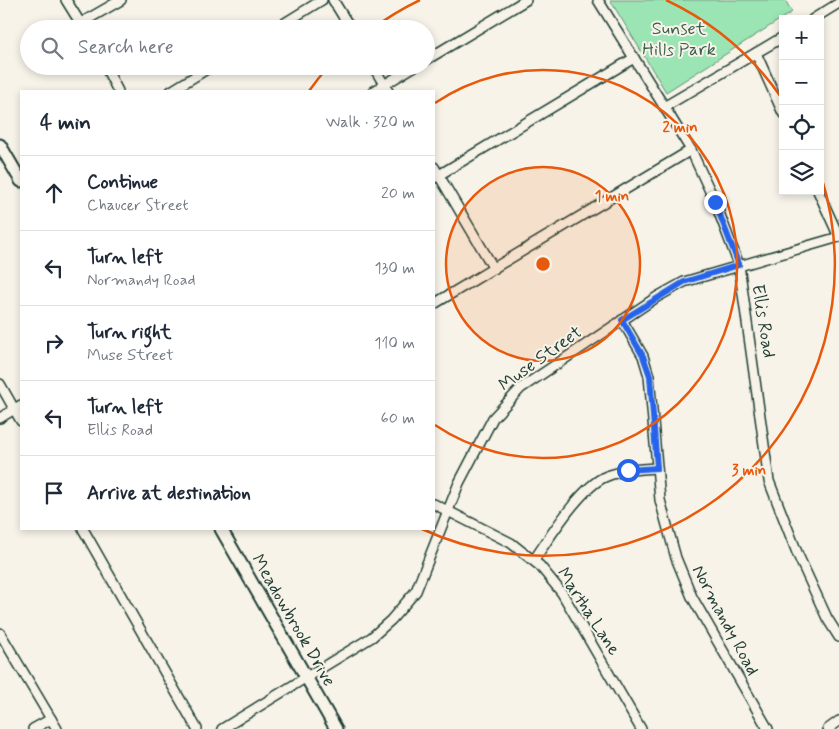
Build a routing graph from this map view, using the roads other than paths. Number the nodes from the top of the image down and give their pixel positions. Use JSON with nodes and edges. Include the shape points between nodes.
{"nodes":[{"id":1,"x":66,"y":0,"type":"edge"},
{"id":2,"x":121,"y":0,"type":"edge"},
{"id":3,"x":322,"y":0,"type":"edge"},
{"id":4,"x":333,"y":0,"type":"edge"},
{"id":5,"x":526,"y":0,"type":"edge"},
{"id":6,"x":598,"y":0,"type":"edge"},
{"id":7,"x":834,"y":3,"type":"edge"},
{"id":8,"x":818,"y":15,"type":"edge"},
{"id":9,"x":79,"y":20,"type":"edge"},
{"id":10,"x":92,"y":20,"type":"edge"},
{"id":11,"x":289,"y":20,"type":"edge"},
{"id":12,"x":345,"y":20,"type":"edge"},
{"id":13,"x":779,"y":39,"type":"edge"},
{"id":14,"x":756,"y":53,"type":"junction"},
{"id":15,"x":435,"y":55,"type":"edge"},
{"id":16,"x":634,"y":58,"type":"junction"},
{"id":17,"x":110,"y":75,"type":"edge"},
{"id":18,"x":197,"y":75,"type":"edge"},
{"id":19,"x":378,"y":75,"type":"edge"},
{"id":20,"x":404,"y":75,"type":"edge"},
{"id":21,"x":386,"y":88,"type":"edge"},
{"id":22,"x":117,"y":90,"type":"edge"},
{"id":23,"x":173,"y":90,"type":"edge"},
{"id":24,"x":779,"y":105,"type":"edge"},
{"id":25,"x":664,"y":107,"type":"junction"},
{"id":26,"x":0,"y":145,"type":"edge"},
{"id":27,"x":691,"y":150,"type":"junction"},
{"id":28,"x":435,"y":174,"type":"edge"},
{"id":29,"x":20,"y":180,"type":"edge"},
{"id":30,"x":820,"y":195,"type":"edge"},
{"id":31,"x":839,"y":237,"type":"edge"},
{"id":32,"x":739,"y":265,"type":"junction"},
{"id":33,"x":494,"y":269,"type":"junction"},
{"id":34,"x":435,"y":303,"type":"edge"},
{"id":35,"x":622,"y":320,"type":"junction"},
{"id":36,"x":0,"y":384,"type":"edge"},
{"id":37,"x":18,"y":407,"type":"edge"},
{"id":38,"x":0,"y":418,"type":"edge"},
{"id":39,"x":657,"y":468,"type":"junction"},
{"id":40,"x":435,"y":504,"type":"edge"},
{"id":41,"x":448,"y":510,"type":"junction"},
{"id":42,"x":83,"y":530,"type":"edge"},
{"id":43,"x":222,"y":530,"type":"edge"},
{"id":44,"x":534,"y":560,"type":"junction"},
{"id":45,"x":0,"y":634,"type":"edge"},
{"id":46,"x":839,"y":638,"type":"edge"},
{"id":47,"x":307,"y":678,"type":"junction"},
{"id":48,"x":51,"y":719,"type":"junction"},
{"id":49,"x":839,"y":722,"type":"edge"},
{"id":50,"x":34,"y":729,"type":"edge"},
{"id":51,"x":57,"y":729,"type":"edge"},
{"id":52,"x":197,"y":729,"type":"edge"},
{"id":53,"x":222,"y":729,"type":"edge"},
{"id":54,"x":336,"y":729,"type":"edge"},
{"id":55,"x":641,"y":729,"type":"edge"},
{"id":56,"x":768,"y":729,"type":"edge"},
{"id":57,"x":828,"y":729,"type":"edge"}],
"edges":[{"from":1,"to":9,"type":"street"},
{"from":2,"to":10,"type":"street"},
{"from":3,"to":11,"type":"street"},
{"from":4,"to":12,"type":"street"},
{"from":5,"to":15,"type":"street"},
{"from":6,"to":16,"type":"street","name":"Ellis Road"},
{"from":7,"to":8,"type":"street"},
{"from":13,"to":14,"type":"street"},
{"from":14,"to":24,"type":"street"},
{"from":14,"to":25,"type":"street"},
{"from":16,"to":25,"type":"street","name":"Ellis Road"},
{"from":16,"to":28,"type":"street"},
{"from":17,"to":22,"type":"street"},
{"from":18,"to":23,"type":"street"},
{"from":19,"to":21,"type":"street"},
{"from":20,"to":21,"type":"street"},
{"from":25,"to":27,"type":"street","name":"Ellis Road"},
{"from":26,"to":29,"type":"main road"},
{"from":27,"to":32,"type":"street","name":"Ellis Road"},
{"from":27,"to":33,"type":"street"},
{"from":28,"to":33,"type":"street"},
{"from":30,"to":31,"type":"street"},
{"from":31,"to":32,"type":"street","name":"Muse Street"},
{"from":32,"to":35,"type":"street","name":"Muse Street","via":[[684,282]]},
{"from":32,"to":46,"type":"street","name":"Ellis Road","via":[[769,482],[798,555]]},
{"from":33,"to":34,"type":"street"},
{"from":35,"to":39,"type":"street","name":"Normandy Road","via":[[643,356],[650,376]]},
{"from":35,"to":41,"type":"street","name":"Muse Street","via":[[508,400],[493,418]]},
{"from":36,"to":37,"type":"street"},
{"from":37,"to":38,"type":"street"},
{"from":39,"to":44,"type":"street","via":[[605,476],[563,517]]},
{"from":39,"to":56,"type":"street","name":"Normandy Road","via":[[660,500],[684,581]]},
{"from":40,"to":41,"type":"street","name":"Martha Lane"},
{"from":41,"to":44,"type":"street","name":"Martha Lane","via":[[511,543]]},
{"from":41,"to":47,"type":"street","name":"Muse Street","via":[[416,591],[407,604],[372,637]]},
{"from":42,"to":52,"type":"street"},
{"from":43,"to":47,"type":"main road","name":"Meadowbrook Drive"},
{"from":44,"to":55,"type":"street","name":"Martha Lane","via":[[562,593]]},
{"from":45,"to":48,"type":"street"},
{"from":47,"to":53,"type":"street","name":"Muse Street"},
{"from":47,"to":54,"type":"main road","name":"Meadowbrook Drive"},
{"from":48,"to":50,"type":"street"},
{"from":48,"to":51,"type":"street"},
{"from":49,"to":57,"type":"street"}]}
